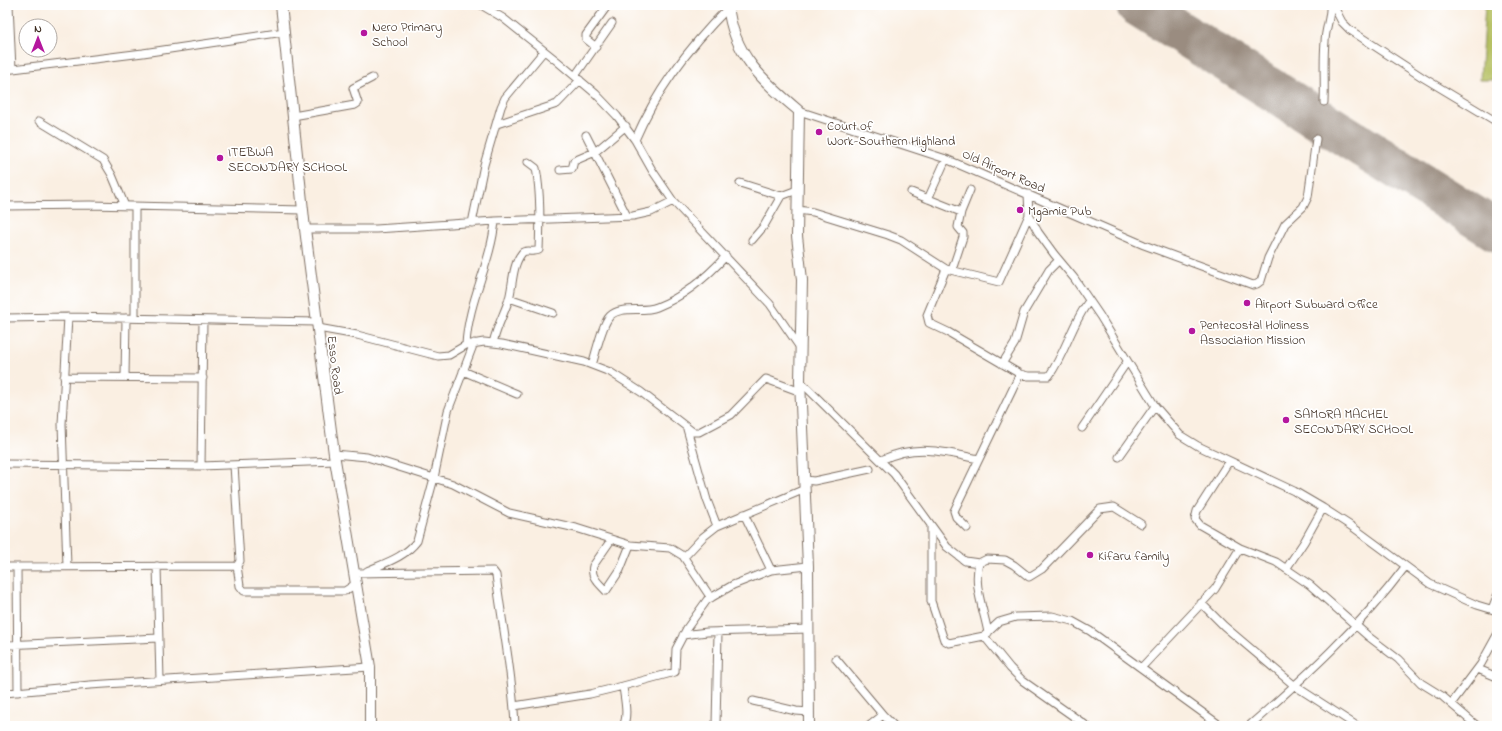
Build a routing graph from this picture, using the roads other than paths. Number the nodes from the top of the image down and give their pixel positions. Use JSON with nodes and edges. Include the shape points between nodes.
{"nodes":[{"id":1,"x":9,"y":5,"type":"edge"},
{"id":2,"x":281,"y":5,"type":"edge"},
{"id":3,"x":608,"y":5,"type":"edge"},
{"id":4,"x":1330,"y":5,"type":"edge"},
{"id":5,"x":1333,"y":5,"type":"edge"},
{"id":6,"x":484,"y":6,"type":"edge"},
{"id":7,"x":728,"y":7,"type":"edge"},
{"id":8,"x":612,"y":23,"type":"dead end"},
{"id":9,"x":284,"y":32,"type":"junction"},
{"id":10,"x":596,"y":47,"type":"junction"},
{"id":11,"x":544,"y":52,"type":"junction"},
{"id":12,"x":8,"y":70,"type":"edge"},
{"id":13,"x":372,"y":78,"type":"dead end"},
{"id":14,"x":578,"y":78,"type":"junction"},
{"id":15,"x":1324,"y":102,"type":"dead end"},
{"id":16,"x":799,"y":111,"type":"junction"},
{"id":17,"x":293,"y":116,"type":"junction"},
{"id":18,"x":39,"y":121,"type":"dead end"},
{"id":19,"x":1497,"y":122,"type":"edge"},
{"id":20,"x":497,"y":124,"type":"junction"},
{"id":21,"x":626,"y":126,"type":"junction"},
{"id":22,"x":586,"y":134,"type":"dead end"},
{"id":23,"x":1316,"y":139,"type":"dead end"},
{"id":24,"x":635,"y":140,"type":"junction"},
{"id":25,"x":595,"y":152,"type":"junction"},
{"id":26,"x":946,"y":159,"type":"junction"},
{"id":27,"x":528,"y":162,"type":"dead end"},
{"id":28,"x":560,"y":170,"type":"dead end"},
{"id":29,"x":740,"y":183,"type":"dead end"},
{"id":30,"x":797,"y":190,"type":"junction"},
{"id":31,"x":970,"y":190,"type":"dead end"},
{"id":32,"x":911,"y":192,"type":"dead end"},
{"id":33,"x":1028,"y":194,"type":"junction"},
{"id":34,"x":781,"y":196,"type":"junction"},
{"id":35,"x":928,"y":199,"type":"junction"},
{"id":36,"x":673,"y":201,"type":"junction"},
{"id":37,"x":5,"y":206,"type":"edge"},
{"id":38,"x":125,"y":206,"type":"junction"},
{"id":39,"x":135,"y":207,"type":"junction"},
{"id":40,"x":303,"y":210,"type":"junction"},
{"id":41,"x":797,"y":210,"type":"junction"},
{"id":42,"x":961,"y":212,"type":"junction"},
{"id":43,"x":1030,"y":215,"type":"junction"},
{"id":44,"x":627,"y":216,"type":"junction"},
{"id":45,"x":540,"y":220,"type":"junction"},
{"id":46,"x":495,"y":221,"type":"junction"},
{"id":47,"x":472,"y":223,"type":"junction"},
{"id":48,"x":305,"y":229,"type":"junction"},
{"id":49,"x":752,"y":240,"type":"dead end"},
{"id":50,"x":726,"y":256,"type":"junction"},
{"id":51,"x":1058,"y":260,"type":"junction"},
{"id":52,"x":949,"y":269,"type":"junction"},
{"id":53,"x":509,"y":298,"type":"junction"},
{"id":54,"x":1089,"y":301,"type":"junction"},
{"id":55,"x":553,"y":313,"type":"dead end"},
{"id":56,"x":68,"y":317,"type":"junction"},
{"id":57,"x":5,"y":318,"type":"edge"},
{"id":58,"x":126,"y":318,"type":"junction"},
{"id":59,"x":135,"y":318,"type":"junction"},
{"id":60,"x":203,"y":320,"type":"junction"},
{"id":61,"x":318,"y":325,"type":"junction"},
{"id":62,"x":474,"y":343,"type":"junction"},
{"id":63,"x":493,"y":343,"type":"junction"},
{"id":64,"x":466,"y":344,"type":"junction"},
{"id":65,"x":801,"y":350,"type":"junction"},
{"id":66,"x":1127,"y":362,"type":"junction"},
{"id":67,"x":1002,"y":364,"type":"junction"},
{"id":68,"x":592,"y":365,"type":"junction"},
{"id":69,"x":463,"y":371,"type":"junction"},
{"id":70,"x":1020,"y":374,"type":"junction"},
{"id":71,"x":64,"y":377,"type":"junction"},
{"id":72,"x":125,"y":377,"type":"junction"},
{"id":73,"x":203,"y":378,"type":"junction"},
{"id":74,"x":800,"y":387,"type":"junction"},
{"id":75,"x":516,"y":394,"type":"dead end"},
{"id":76,"x":1155,"y":406,"type":"junction"},
{"id":77,"x":1082,"y":428,"type":"dead end"},
{"id":78,"x":687,"y":429,"type":"junction"},
{"id":79,"x":1119,"y":457,"type":"dead end"},
{"id":80,"x":334,"y":458,"type":"junction"},
{"id":81,"x":979,"y":459,"type":"junction"},
{"id":82,"x":881,"y":460,"type":"junction"},
{"id":83,"x":1228,"y":461,"type":"junction"},
{"id":84,"x":5,"y":464,"type":"edge"},
{"id":85,"x":63,"y":464,"type":"junction"},
{"id":86,"x":201,"y":466,"type":"junction"},
{"id":87,"x":234,"y":466,"type":"junction"},
{"id":88,"x":870,"y":468,"type":"dead end"},
{"id":89,"x":434,"y":478,"type":"junction"},
{"id":90,"x":805,"y":484,"type":"junction"},
{"id":91,"x":1323,"y":508,"type":"junction"},
{"id":92,"x":744,"y":514,"type":"junction"},
{"id":93,"x":1142,"y":524,"type":"dead end"},
{"id":94,"x":931,"y":525,"type":"junction"},
{"id":95,"x":717,"y":526,"type":"junction"},
{"id":96,"x":967,"y":528,"type":"dead end"},
{"id":97,"x":611,"y":540,"type":"junction"},
{"id":98,"x":630,"y":545,"type":"junction"},
{"id":99,"x":1240,"y":548,"type":"junction"},
{"id":100,"x":683,"y":556,"type":"junction"},
{"id":101,"x":979,"y":563,"type":"junction"},
{"id":102,"x":67,"y":566,"type":"junction"},
{"id":103,"x":157,"y":566,"type":"junction"},
{"id":104,"x":237,"y":566,"type":"junction"},
{"id":105,"x":808,"y":566,"type":"junction"},
{"id":106,"x":5,"y":567,"type":"edge"},
{"id":107,"x":17,"y":567,"type":"junction"},
{"id":108,"x":1405,"y":567,"type":"junction"},
{"id":109,"x":1286,"y":568,"type":"junction"},
{"id":110,"x":771,"y":570,"type":"junction"},
{"id":111,"x":359,"y":576,"type":"junction"},
{"id":112,"x":1497,"y":596,"type":"edge"},
{"id":113,"x":711,"y":598,"type":"junction"},
{"id":114,"x":1201,"y":604,"type":"junction"},
{"id":115,"x":1495,"y":610,"type":"edge"},
{"id":116,"x":1356,"y":625,"type":"junction"},
{"id":117,"x":808,"y":629,"type":"junction"},
{"id":118,"x":718,"y":632,"type":"junction"},
{"id":119,"x":986,"y":634,"type":"junction"},
{"id":120,"x":683,"y":635,"type":"junction"},
{"id":121,"x":1497,"y":635,"type":"edge"},
{"id":122,"x":159,"y":638,"type":"junction"},
{"id":123,"x":5,"y":645,"type":"edge"},
{"id":124,"x":18,"y":645,"type":"junction"},
{"id":125,"x":836,"y":659,"type":"dead end"},
{"id":126,"x":370,"y":667,"type":"junction"},
{"id":127,"x":1141,"y":668,"type":"junction"},
{"id":128,"x":1478,"y":669,"type":"junction"},
{"id":129,"x":1497,"y":677,"type":"edge"},
{"id":130,"x":160,"y":680,"type":"junction"},
{"id":131,"x":623,"y":686,"type":"junction"},
{"id":132,"x":1295,"y":686,"type":"junction"},
{"id":133,"x":18,"y":692,"type":"junction"},
{"id":134,"x":5,"y":693,"type":"edge"},
{"id":135,"x":753,"y":701,"type":"dead end"},
{"id":136,"x":1451,"y":704,"type":"junction"},
{"id":137,"x":514,"y":706,"type":"junction"},
{"id":138,"x":809,"y":712,"type":"junction"},
{"id":139,"x":883,"y":715,"type":"junction"},
{"id":140,"x":716,"y":725,"type":"dead end"},
{"id":141,"x":370,"y":726,"type":"edge"},
{"id":142,"x":515,"y":726,"type":"edge"},
{"id":143,"x":623,"y":726,"type":"edge"},
{"id":144,"x":809,"y":726,"type":"edge"},
{"id":145,"x":870,"y":726,"type":"edge"},
{"id":146,"x":894,"y":726,"type":"edge"},
{"id":147,"x":1087,"y":726,"type":"edge"},
{"id":148,"x":1221,"y":726,"type":"edge"},
{"id":149,"x":1249,"y":726,"type":"edge"},
{"id":150,"x":1357,"y":726,"type":"edge"},
{"id":151,"x":1477,"y":726,"type":"edge"}],
"edges":[{"from":1,"to":12,"type":"street"},
{"from":2,"to":9,"type":"street","name":"Esso Road"},
{"from":3,"to":10,"type":"street","via":[[586,35],[586,39]]},
{"from":4,"to":15,"type":"street","via":[[1324,43]]},
{"from":5,"to":19,"type":"street","via":[[1342,22],[1350,30]]},
{"from":6,"to":11,"type":"street","via":[[503,18]]},
{"from":7,"to":16,"type":"street","name":"Old Airport Road","via":[[735,37],[755,71]]},
{"from":7,"to":24,"type":"street","via":[[695,44],[647,115]]},
{"from":8,"to":10,"type":"street"},
{"from":9,"to":12,"type":"street"},
{"from":9,"to":17,"type":"street","name":"Esso Road"},
{"from":10,"to":14,"type":"street"},
{"from":11,"to":14,"type":"street"},
{"from":11,"to":20,"type":"street","via":[[506,98]]},
{"from":13,"to":17,"type":"street","via":[[353,88],[358,103],[355,105]]},
{"from":14,"to":20,"type":"street","via":[[557,104]]},
{"from":14,"to":21,"type":"street"},
{"from":16,"to":26,"type":"street","name":"Old Airport Road"},
{"from":16,"to":30,"type":"street"},
{"from":17,"to":40,"type":"street","name":"Esso Road"},
{"from":18,"to":38,"type":"street","via":[[103,160]]},
{"from":20,"to":47,"type":"street","via":[[484,165]]},
{"from":21,"to":24,"type":"street"},
{"from":21,"to":25,"type":"street"},
{"from":22,"to":25,"type":"street"},
{"from":23,"to":33,"type":"street","name":"Old Airport Road","via":[[1308,197],[1303,206],[1285,224],[1257,284],[1246,283],[1144,245]]},
{"from":24,"to":36,"type":"street"},
{"from":25,"to":28,"type":"street","via":[[574,161],[572,169]]},
{"from":25,"to":44,"type":"street"},
{"from":26,"to":33,"type":"street","name":"Old Airport Road"},
{"from":26,"to":35,"type":"street"},
{"from":27,"to":45,"type":"street","via":[[536,168]]},
{"from":29,"to":34,"type":"street"},
{"from":30,"to":34,"type":"street"},
{"from":30,"to":41,"type":"street"},
{"from":31,"to":42,"type":"street"},
{"from":32,"to":35,"type":"street"},
{"from":33,"to":43,"type":"street"},
{"from":34,"to":49,"type":"street","via":[[764,226]]},
{"from":35,"to":42,"type":"street"},
{"from":36,"to":44,"type":"street","via":[[651,212]]},
{"from":36,"to":50,"type":"street"},
{"from":37,"to":38,"type":"street"},
{"from":38,"to":39,"type":"street"},
{"from":39,"to":40,"type":"street"},
{"from":39,"to":59,"type":"street"},
{"from":40,"to":48,"type":"street","name":"Esso Road"},
{"from":41,"to":52,"type":"street","via":[[812,212],[901,240]]},
{"from":41,"to":65,"type":"street","via":[[802,280]]},
{"from":42,"to":52,"type":"street","via":[[958,227],[963,237]]},
{"from":43,"to":51,"type":"street","via":[[1038,232]]},
{"from":43,"to":52,"type":"street","via":[[999,282]]},
{"from":44,"to":45,"type":"street"},
{"from":45,"to":46,"type":"street"},
{"from":45,"to":53,"type":"street","via":[[539,250],[521,254],[514,272]]},
{"from":46,"to":47,"type":"street"},
{"from":46,"to":64,"type":"street","via":[[491,251],[471,309]]},
{"from":47,"to":48,"type":"street","via":[[376,229]]},
{"from":48,"to":61,"type":"street","name":"Esso Road"},
{"from":50,"to":65,"type":"street","via":[[770,304]]},
{"from":50,"to":68,"type":"street","via":[[700,283],[661,306],[611,314]]},
{"from":51,"to":54,"type":"street"},
{"from":51,"to":67,"type":"street","via":[[1027,306],[1015,343]]},
{"from":52,"to":67,"type":"street","via":[[927,315],[929,323]]},
{"from":53,"to":55,"type":"street"},
{"from":53,"to":63,"type":"street","via":[[496,328]]},
{"from":54,"to":66,"type":"street"},
{"from":54,"to":70,"type":"street","via":[[1083,308],[1067,346],[1050,376]]},
{"from":56,"to":57,"type":"street"},
{"from":56,"to":58,"type":"street"},
{"from":56,"to":71,"type":"street"},
{"from":58,"to":59,"type":"street"},
{"from":58,"to":72,"type":"street"},
{"from":59,"to":60,"type":"street"},
{"from":60,"to":61,"type":"street"},
{"from":60,"to":73,"type":"street"},
{"from":61,"to":64,"type":"street","via":[[438,356],[449,355]]},
{"from":61,"to":80,"type":"street","name":"Esso Road"},
{"from":62,"to":63,"type":"street"},
{"from":62,"to":64,"type":"street"},
{"from":62,"to":69,"type":"street"},
{"from":63,"to":68,"type":"street"},
{"from":65,"to":74,"type":"street"},
{"from":66,"to":76,"type":"street"},
{"from":66,"to":77,"type":"street"},
{"from":67,"to":70,"type":"street"},
{"from":68,"to":78,"type":"street","via":[[610,372],[641,392]]},
{"from":69,"to":75,"type":"street"},
{"from":69,"to":89,"type":"street","via":[[448,411]]},
{"from":70,"to":81,"type":"street"},
{"from":71,"to":72,"type":"street"},
{"from":71,"to":85,"type":"street"},
{"from":72,"to":73,"type":"street"},
{"from":73,"to":86,"type":"street"},
{"from":74,"to":78,"type":"street","via":[[766,379],[739,408],[719,423],[699,432]]},
{"from":74,"to":82,"type":"street"},
{"from":74,"to":90,"type":"street"},
{"from":76,"to":79,"type":"street"},
{"from":76,"to":83,"type":"street","via":[[1180,435]]},
{"from":78,"to":95,"type":"street"},
{"from":80,"to":87,"type":"street"},
{"from":80,"to":89,"type":"street","via":[[366,457]]},
{"from":80,"to":111,"type":"street","name":"Esso Road"},
{"from":81,"to":82,"type":"street","via":[[951,452],[923,450],[906,451]]},
{"from":81,"to":96,"type":"street","via":[[954,510],[956,517]]},
{"from":82,"to":94,"type":"street"},
{"from":83,"to":91,"type":"street","via":[[1294,491]]},
{"from":83,"to":99,"type":"street","via":[[1218,480],[1203,498],[1195,519],[1200,525]]},
{"from":84,"to":85,"type":"street"},
{"from":85,"to":86,"type":"street"},
{"from":85,"to":102,"type":"street"},
{"from":86,"to":87,"type":"street"},
{"from":87,"to":104,"type":"street","via":[[240,561]]},
{"from":88,"to":90,"type":"street"},
{"from":89,"to":97,"type":"street","via":[[468,491],[509,513],[587,531]]},
{"from":89,"to":111,"type":"street","via":[[417,541],[402,555]]},
{"from":90,"to":92,"type":"street"},
{"from":90,"to":105,"type":"street"},
{"from":91,"to":108,"type":"street","via":[[1360,532]]},
{"from":91,"to":109,"type":"street"},
{"from":92,"to":95,"type":"street"},
{"from":92,"to":110,"type":"street"},
{"from":93,"to":101,"type":"street","via":[[1114,508],[1100,509],[1042,569],[1029,577],[1006,560],[987,559]]},
{"from":94,"to":101,"type":"street","via":[[958,557],[965,562]]},
{"from":94,"to":119,"type":"street","via":[[931,601],[944,640],[949,643]]},
{"from":95,"to":100,"type":"street"},
{"from":97,"to":98,"type":"street"},
{"from":97,"to":98,"type":"street","via":[[592,571],[606,591],[620,570]]},
{"from":98,"to":100,"type":"street","via":[[670,548]]},
{"from":99,"to":109,"type":"street"},
{"from":99,"to":114,"type":"street","via":[[1215,590]]},
{"from":100,"to":113,"type":"street"},
{"from":101,"to":119,"type":"street","via":[[976,572]]},
{"from":102,"to":103,"type":"street"},
{"from":102,"to":107,"type":"street"},
{"from":103,"to":104,"type":"street"},
{"from":103,"to":122,"type":"street"},
{"from":104,"to":111,"type":"street","via":[[240,586],[244,591],[345,591]]},
{"from":105,"to":110,"type":"street"},
{"from":105,"to":117,"type":"street"},
{"from":106,"to":107,"type":"street"},
{"from":107,"to":124,"type":"street"},
{"from":108,"to":115,"type":"street","via":[[1442,591]]},
{"from":108,"to":116,"type":"street","via":[[1374,607]]},
{"from":109,"to":116,"type":"street","via":[[1324,596]]},
{"from":110,"to":113,"type":"street","via":[[734,585]]},
{"from":111,"to":126,"type":"street","name":"Esso Road"},
{"from":111,"to":137,"type":"street","via":[[493,571],[496,575]]},
{"from":112,"to":115,"type":"street"},
{"from":113,"to":120,"type":"street","via":[[702,604]]},
{"from":114,"to":127,"type":"street"},
{"from":114,"to":132,"type":"street"},
{"from":116,"to":132,"type":"street"},
{"from":116,"to":136,"type":"street","via":[[1402,663],[1421,683]]},
{"from":117,"to":118,"type":"street"},
{"from":117,"to":138,"type":"street"},
{"from":118,"to":120,"type":"street"},
{"from":118,"to":140,"type":"street"},
{"from":119,"to":127,"type":"street","via":[[999,622],[1016,617],[1052,616],[1072,620]]},
{"from":119,"to":147,"type":"street","via":[[1007,665],[1023,681]]},
{"from":120,"to":131,"type":"street","via":[[676,649],[675,672]]},
{"from":121,"to":128,"type":"street"},
{"from":122,"to":124,"type":"street"},
{"from":122,"to":130,"type":"street"},
{"from":123,"to":124,"type":"street"},
{"from":124,"to":133,"type":"street"},
{"from":125,"to":139,"type":"street"},
{"from":126,"to":130,"type":"street"},
{"from":126,"to":141,"type":"street","name":"Esso Road"},
{"from":127,"to":148,"type":"street"},
{"from":128,"to":129,"type":"street"},
{"from":128,"to":136,"type":"street"},
{"from":130,"to":133,"type":"street"},
{"from":131,"to":137,"type":"street"},
{"from":131,"to":143,"type":"street","via":[[626,708]]},
{"from":132,"to":149,"type":"street"},
{"from":132,"to":150,"type":"street"},
{"from":133,"to":134,"type":"street"},
{"from":135,"to":138,"type":"street"},
{"from":136,"to":151,"type":"street"},
{"from":137,"to":142,"type":"street"},
{"from":138,"to":144,"type":"street"},
{"from":139,"to":145,"type":"street"},
{"from":139,"to":146,"type":"street"}]}
